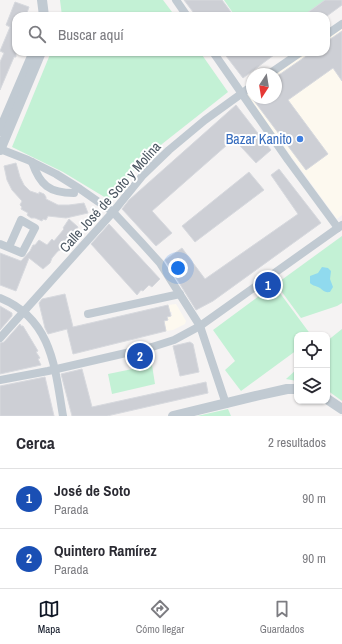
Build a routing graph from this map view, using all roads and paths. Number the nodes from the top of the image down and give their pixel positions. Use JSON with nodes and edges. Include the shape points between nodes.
{"nodes":[{"id":1,"x":42,"y":0,"type":"edge"},
{"id":2,"x":49,"y":0,"type":"edge"},
{"id":3,"x":176,"y":0,"type":"edge"},
{"id":4,"x":44,"y":12,"type":"edge"},
{"id":5,"x":50,"y":12,"type":"edge"},
{"id":6,"x":184,"y":12,"type":"edge"},
{"id":7,"x":342,"y":24,"type":"edge"},
{"id":8,"x":330,"y":32,"type":"edge"},
{"id":9,"x":32,"y":56,"type":"edge"},
{"id":10,"x":38,"y":56,"type":"edge"},
{"id":11,"x":215,"y":56,"type":"edge"},
{"id":12,"x":295,"y":56,"type":"edge"},
{"id":13,"x":278,"y":68,"type":"edge"},
{"id":14,"x":246,"y":90,"type":"edge"},
{"id":15,"x":241,"y":93,"type":"junction"},
{"id":16,"x":0,"y":131,"type":"edge"},
{"id":17,"x":0,"y":150,"type":"edge"},
{"id":18,"x":32,"y":162,"type":"junction"},
{"id":19,"x":74,"y":193,"type":"dead end"},
{"id":20,"x":112,"y":212,"type":"junction"},
{"id":21,"x":340,"y":227,"type":"edge"},
{"id":22,"x":0,"y":244,"type":"edge"},
{"id":23,"x":9,"y":247,"type":"dead end"},
{"id":24,"x":180,"y":294,"type":"junction"},
{"id":25,"x":0,"y":298,"type":"edge"},
{"id":26,"x":24,"y":311,"type":"junction"},
{"id":27,"x":88,"y":314,"type":"dead end"},
{"id":28,"x":200,"y":326,"type":"junction"},
{"id":29,"x":0,"y":338,"type":"edge"},
{"id":30,"x":55,"y":370,"type":"junction"},
{"id":31,"x":0,"y":380,"type":"edge"},
{"id":32,"x":294,"y":389,"type":"edge"},
{"id":33,"x":226,"y":404,"type":"junction"},
{"id":34,"x":335,"y":404,"type":"edge"},
{"id":35,"x":63,"y":416,"type":"edge"},
{"id":36,"x":173,"y":416,"type":"edge"},
{"id":37,"x":341,"y":416,"type":"edge"}],
"edges":[{"from":1,"to":4,"type":"street"},
{"from":2,"to":5,"type":"street"},
{"from":3,"to":6,"type":"street"},
{"from":7,"to":8,"type":"street"},
{"from":9,"to":16,"type":"street"},
{"from":10,"to":17,"type":"street"},
{"from":11,"to":15,"type":"street"},
{"from":12,"to":13,"type":"street"},
{"from":14,"to":15,"type":"street","name":"Calle José de Soto y Molina"},
{"from":15,"to":20,"type":"street","name":"Calle José de Soto y Molina","via":[[169,150],[143,175]]},
{"from":15,"to":21,"type":"street"},
{"from":17,"to":18,"type":"street"},
{"from":18,"to":19,"type":"street","via":[[36,175],[48,187],[54,191]]},
{"from":18,"to":20,"type":"street","via":[[62,178]]},
{"from":20,"to":24,"type":"street","via":[[160,263]]},
{"from":20,"to":26,"type":"street","name":"Calle José de Soto y Molina"},
{"from":21,"to":28,"type":"street"},
{"from":22,"to":23,"type":"street"},
{"from":24,"to":27,"type":"street"},
{"from":24,"to":28,"type":"street"},
{"from":25,"to":26,"type":"street"},
{"from":26,"to":29,"type":"street","name":"Calle José de Soto y Molina"},
{"from":26,"to":30,"type":"street","via":[[45,340]]},
{"from":28,"to":30,"type":"street","via":[[167,343]]},
{"from":28,"to":33,"type":"street"},
{"from":30,"to":31,"type":"street"},
{"from":30,"to":35,"type":"street"},
{"from":32,"to":33,"type":"street"},
{"from":33,"to":36,"type":"street"},
{"from":34,"to":37,"type":"street"}]}
